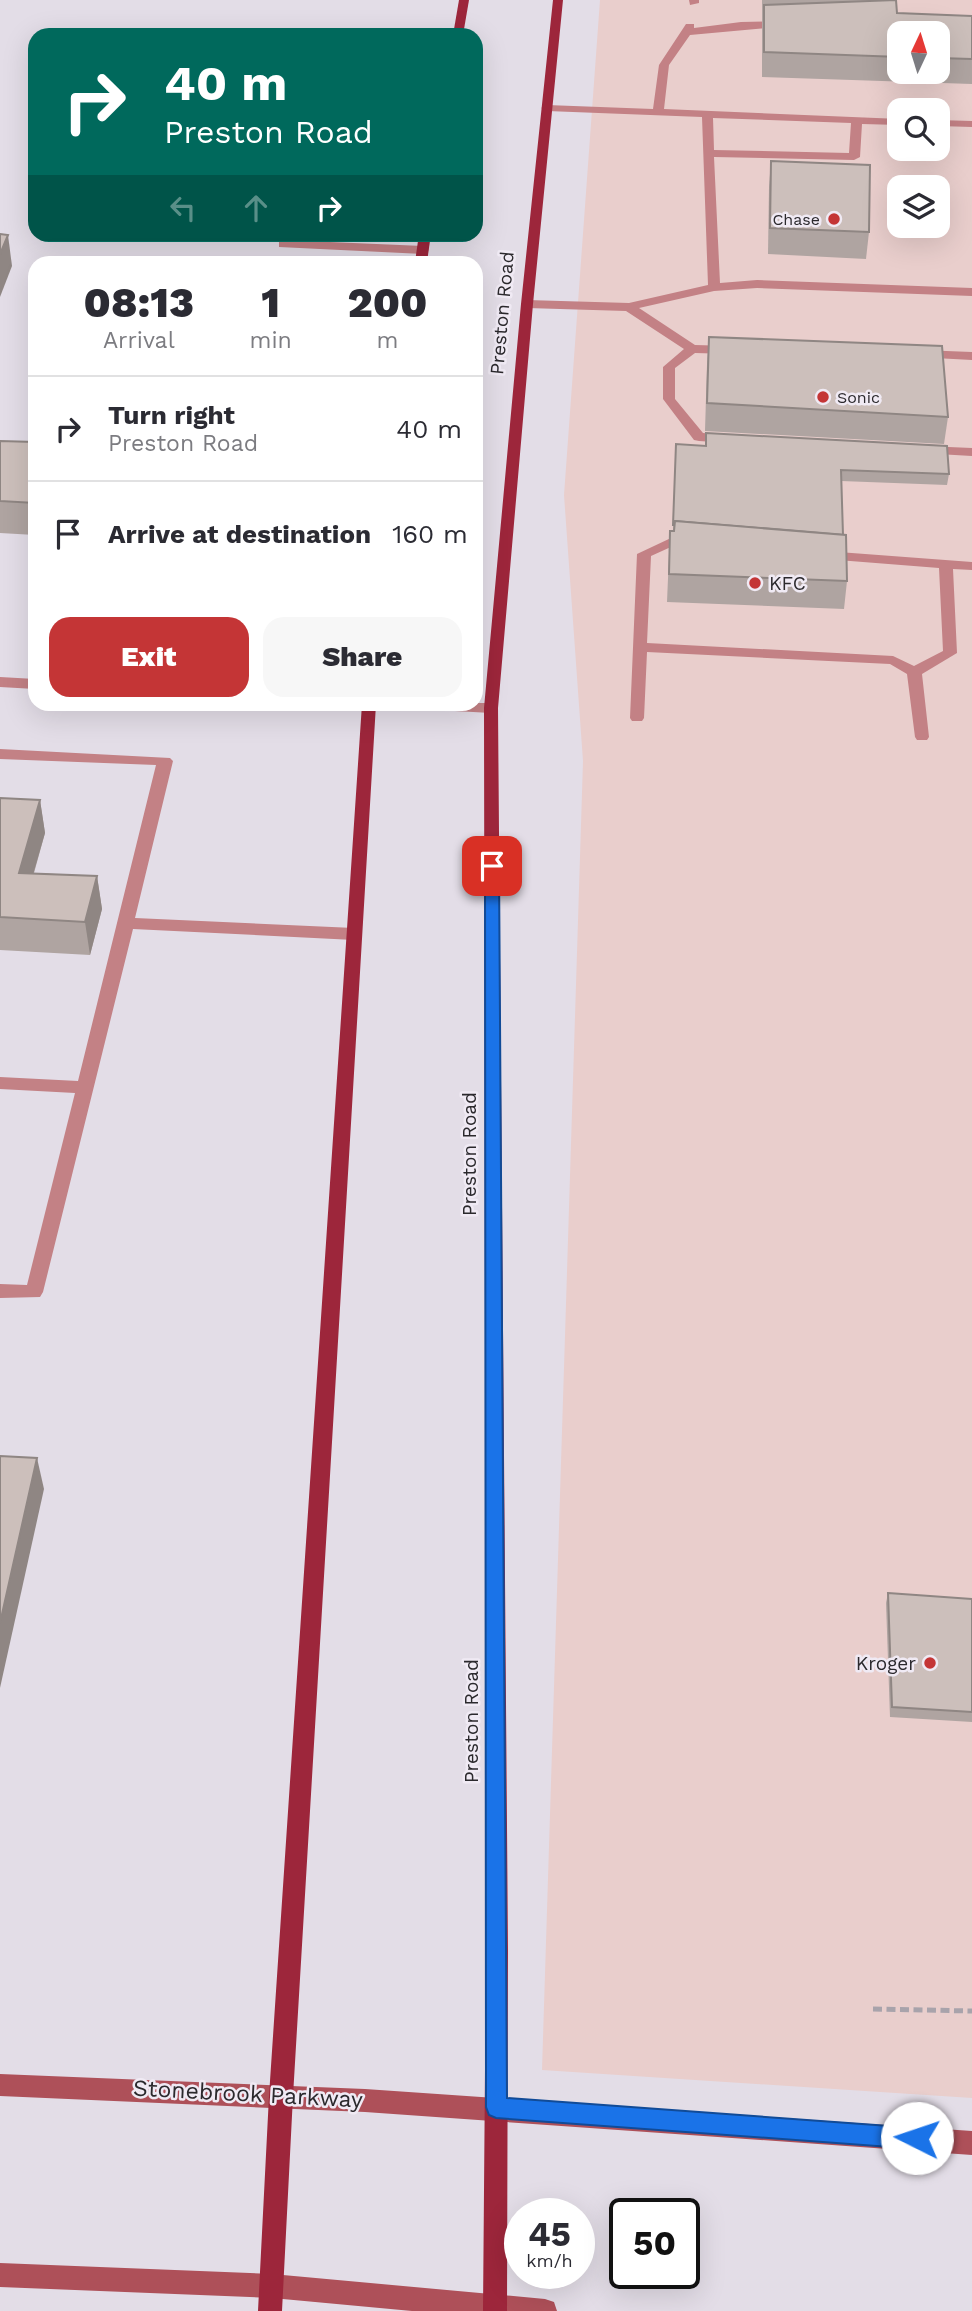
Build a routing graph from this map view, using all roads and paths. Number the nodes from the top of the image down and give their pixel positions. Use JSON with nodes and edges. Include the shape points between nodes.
{"nodes":[{"id":1,"x":464,"y":0,"type":"edge"},
{"id":2,"x":558,"y":0,"type":"edge"},
{"id":3,"x":797,"y":23,"type":"edge"},
{"id":4,"x":459,"y":28,"type":"edge"},
{"id":5,"x":547,"y":108,"type":"junction"},
{"id":6,"x":658,"y":113,"type":"junction"},
{"id":7,"x":707,"y":114,"type":"junction"},
{"id":8,"x":857,"y":120,"type":"junction"},
{"id":9,"x":887,"y":121,"type":"edge"},
{"id":10,"x":950,"y":123,"type":"edge"},
{"id":11,"x":972,"y":124,"type":"edge"},
{"id":12,"x":708,"y":153,"type":"junction"},
{"id":13,"x":283,"y":244,"type":"dead end"},
{"id":14,"x":422,"y":256,"type":"edge"},
{"id":15,"x":713,"y":286,"type":"junction"},
{"id":16,"x":972,"y":292,"type":"edge"},
{"id":17,"x":527,"y":304,"type":"junction"},
{"id":18,"x":629,"y":307,"type":"junction"},
{"id":19,"x":692,"y":349,"type":"junction"},
{"id":20,"x":748,"y":350,"type":"edge"},
{"id":21,"x":902,"y":354,"type":"edge"},
{"id":22,"x":972,"y":356,"type":"edge"},
{"id":23,"x":740,"y":439,"type":"edge"},
{"id":24,"x":917,"y":449,"type":"edge"},
{"id":25,"x":972,"y":452,"type":"edge"},
{"id":26,"x":709,"y":545,"type":"edge"},
{"id":27,"x":812,"y":554,"type":"edge"},
{"id":28,"x":946,"y":564,"type":"junction"},
{"id":29,"x":972,"y":566,"type":"edge"},
{"id":30,"x":639,"y":647,"type":"junction"},
{"id":31,"x":914,"y":672,"type":"junction"},
{"id":32,"x":0,"y":682,"type":"edge"},
{"id":33,"x":28,"y":684,"type":"edge"},
{"id":34,"x":483,"y":708,"type":"edge"},
{"id":35,"x":491,"y":708,"type":"junction"},
{"id":36,"x":369,"y":711,"type":"edge"},
{"id":37,"x":636,"y":718,"type":"dead end"},
{"id":38,"x":922,"y":737,"type":"dead end"},
{"id":39,"x":0,"y":754,"type":"edge"},
{"id":40,"x":127,"y":923,"type":"junction"},
{"id":41,"x":354,"y":934,"type":"junction"},
{"id":42,"x":0,"y":1083,"type":"edge"},
{"id":43,"x":85,"y":1087,"type":"junction"},
{"id":44,"x":0,"y":1291,"type":"edge"},
{"id":45,"x":873,"y":2010,"type":"dead end"},
{"id":46,"x":972,"y":2011,"type":"edge"},
{"id":47,"x":0,"y":2085,"type":"edge"},
{"id":48,"x":281,"y":2096,"type":"junction"},
{"id":49,"x":496,"y":2107,"type":"junction"},
{"id":50,"x":972,"y":2143,"type":"edge"},
{"id":51,"x":0,"y":2275,"type":"edge"},
{"id":52,"x":272,"y":2286,"type":"junction"},
{"id":53,"x":495,"y":2309,"type":"edge"},
{"id":54,"x":270,"y":2311,"type":"edge"},
{"id":55,"x":545,"y":2311,"type":"edge"}],
"edges":[{"from":1,"to":4,"type":"main road"},
{"from":2,"to":5,"type":"main road","name":"Preston Road"},
{"from":3,"to":6,"type":"street","via":[[688,29],[663,65]]},
{"from":5,"to":6,"type":"street"},
{"from":5,"to":17,"type":"main road","name":"Preston Road"},
{"from":6,"to":7,"type":"street"},
{"from":7,"to":8,"type":"street"},
{"from":7,"to":12,"type":"street"},
{"from":8,"to":9,"type":"street"},
{"from":8,"to":12,"type":"street","via":[[853,157]]},
{"from":10,"to":11,"type":"street"},
{"from":12,"to":15,"type":"street"},
{"from":13,"to":14,"type":"street"},
{"from":15,"to":16,"type":"street"},
{"from":15,"to":18,"type":"street"},
{"from":17,"to":18,"type":"street"},
{"from":17,"to":35,"type":"main road","name":"Preston Road"},
{"from":18,"to":19,"type":"street"},
{"from":19,"to":20,"type":"street"},
{"from":19,"to":23,"type":"street","via":[[669,367],[669,399],[699,437]]},
{"from":21,"to":22,"type":"street"},
{"from":24,"to":25,"type":"street"},
{"from":26,"to":30,"type":"street","via":[[671,542],[644,555]]},
{"from":27,"to":28,"type":"street"},
{"from":28,"to":29,"type":"street"},
{"from":28,"to":31,"type":"street","via":[[950,653]]},
{"from":30,"to":31,"type":"street","via":[[893,660]]},
{"from":30,"to":37,"type":"street"},
{"from":31,"to":38,"type":"street"},
{"from":32,"to":33,"type":"street"},
{"from":34,"to":35,"type":"street"},
{"from":35,"to":49,"type":"main road","name":"Preston Road"},
{"from":36,"to":41,"type":"main road"},
{"from":39,"to":40,"type":"street","via":[[165,761]]},
{"from":40,"to":41,"type":"street"},
{"from":40,"to":43,"type":"street"},
{"from":41,"to":48,"type":"main road"},
{"from":42,"to":43,"type":"street"},
{"from":43,"to":44,"type":"street","via":[[34,1292]]},
{"from":45,"to":46,"type":"path"},
{"from":47,"to":48,"type":"main road","name":"Stonebrook Parkway"},
{"from":48,"to":49,"type":"main road","name":"Stonebrook Parkway"},
{"from":48,"to":52,"type":"main road"},
{"from":49,"to":50,"type":"main road","name":"Stonebrook Parkway"},
{"from":49,"to":53,"type":"main road","name":"Preston Road"},
{"from":51,"to":52,"type":"main road"},
{"from":52,"to":53,"type":"main road"},
{"from":52,"to":54,"type":"main road"},
{"from":53,"to":55,"type":"main road"}]}
